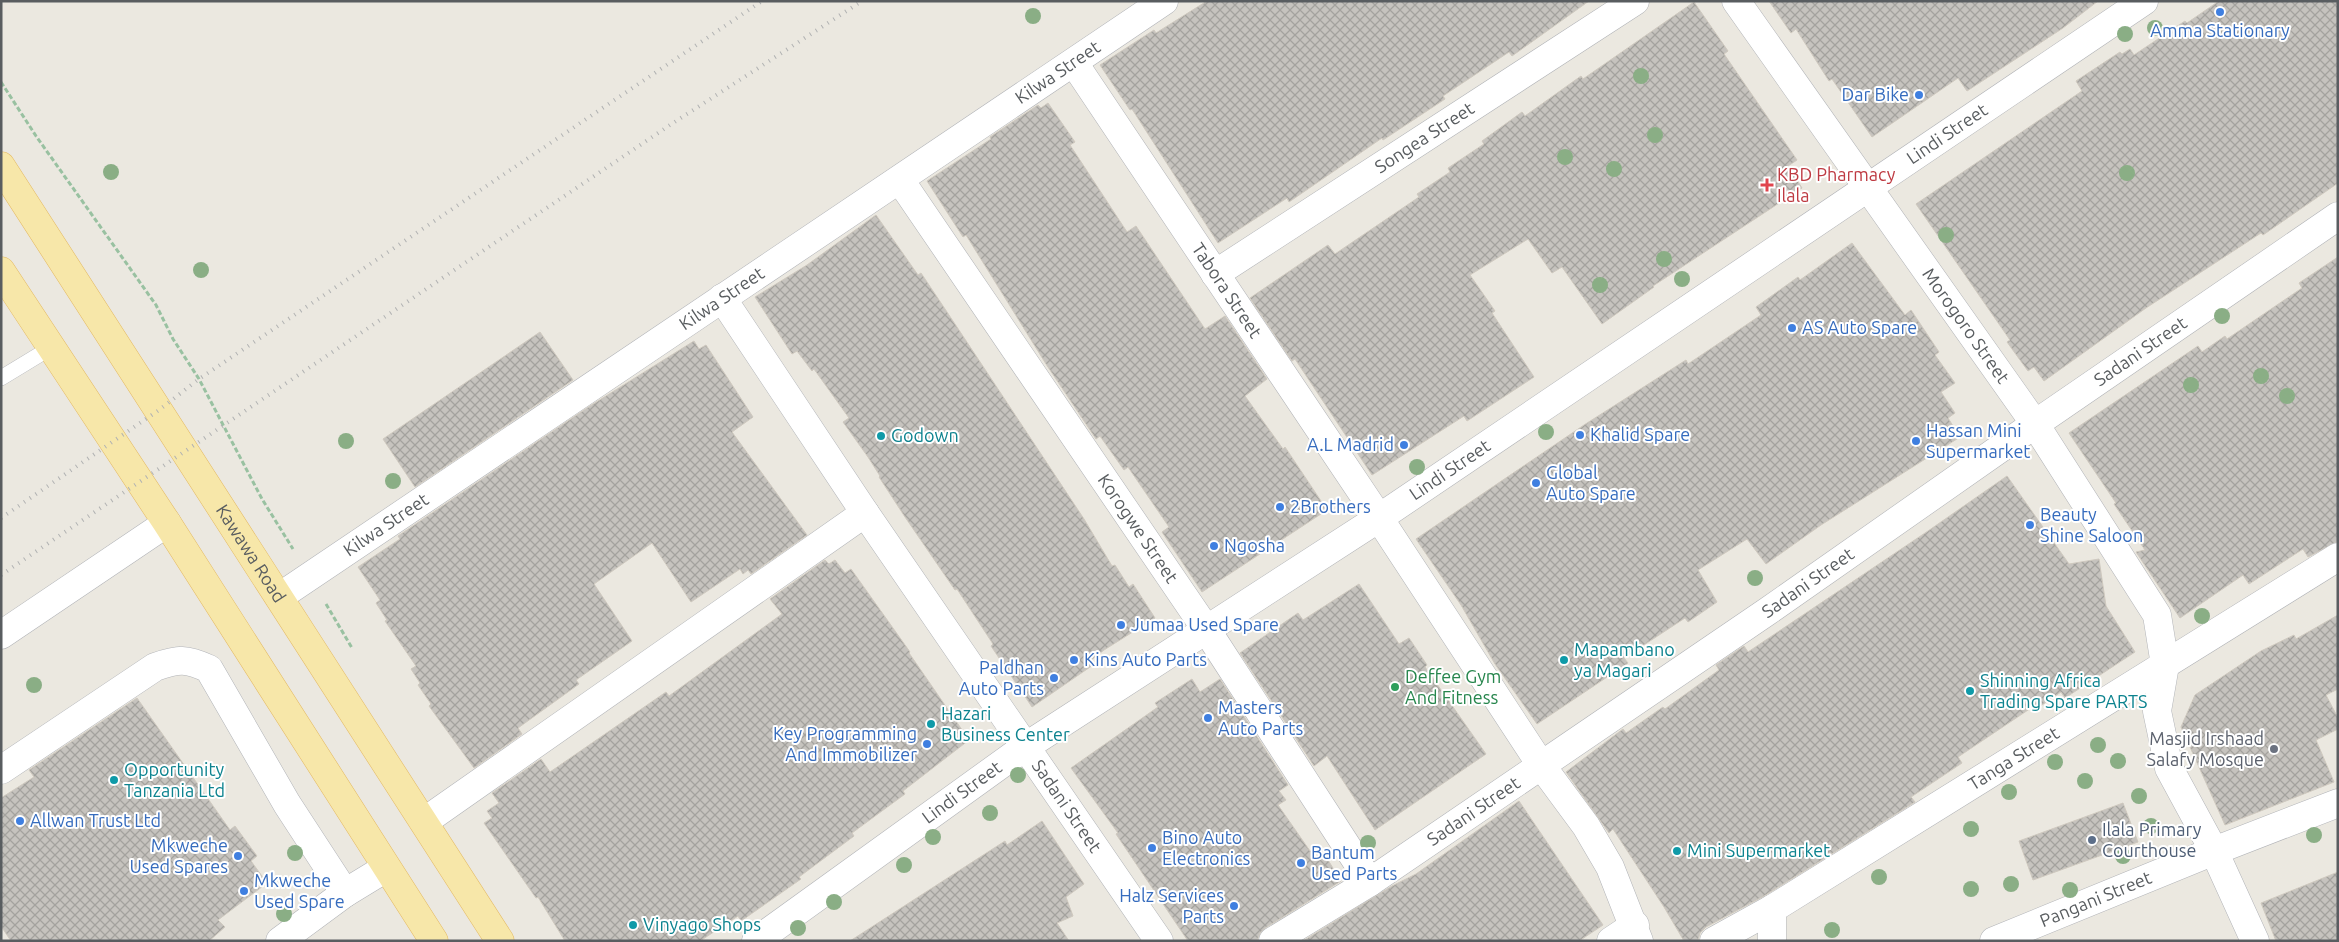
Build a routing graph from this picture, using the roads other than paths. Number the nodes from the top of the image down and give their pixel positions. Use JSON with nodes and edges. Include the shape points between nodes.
{"nodes":[{"id":1,"x":1164,"y":1,"type":"edge"},
{"id":2,"x":1635,"y":1,"type":"edge"},
{"id":3,"x":1736,"y":1,"type":"edge"},
{"id":4,"x":2144,"y":1,"type":"edge"},
{"id":5,"x":1074,"y":63,"type":"junction"},
{"id":6,"x":1,"y":166,"type":"edge"},
{"id":7,"x":900,"y":180,"type":"junction"},
{"id":8,"x":1866,"y":188,"type":"junction"},
{"id":9,"x":2338,"y":216,"type":"edge"},
{"id":10,"x":1,"y":271,"type":"edge"},
{"id":11,"x":1215,"y":274,"type":"junction"},
{"id":12,"x":722,"y":298,"type":"junction"},
{"id":13,"x":52,"y":347,"type":"junction"},
{"id":14,"x":1,"y":378,"type":"edge"},
{"id":15,"x":2034,"y":424,"type":"junction"},
{"id":16,"x":865,"y":513,"type":"junction"},
{"id":17,"x":1379,"y":518,"type":"junction"},
{"id":18,"x":167,"y":523,"type":"junction"},
{"id":19,"x":2338,"y":557,"type":"edge"},
{"id":20,"x":279,"y":597,"type":"junction"},
{"id":21,"x":1206,"y":629,"type":"junction"},
{"id":22,"x":1,"y":635,"type":"edge"},
{"id":23,"x":2165,"y":665,"type":"junction"},
{"id":24,"x":1025,"y":747,"type":"junction"},
{"id":25,"x":1540,"y":765,"type":"junction"},
{"id":26,"x":1,"y":770,"type":"edge"},
{"id":27,"x":2338,"y":803,"type":"edge"},
{"id":28,"x":425,"y":822,"type":"junction"},
{"id":29,"x":2214,"y":851,"type":"junction"},
{"id":30,"x":386,"y":868,"type":"junction"},
{"id":31,"x":1370,"y":882,"type":"junction"},
{"id":32,"x":345,"y":893,"type":"junction"},
{"id":33,"x":1772,"y":909,"type":"junction"},
{"id":34,"x":1637,"y":933,"type":"edge"},
{"id":35,"x":280,"y":941,"type":"edge"},
{"id":36,"x":434,"y":941,"type":"edge"},
{"id":37,"x":500,"y":941,"type":"edge"},
{"id":38,"x":756,"y":941,"type":"edge"},
{"id":39,"x":1159,"y":941,"type":"edge"},
{"id":40,"x":1273,"y":941,"type":"edge"},
{"id":41,"x":1611,"y":941,"type":"edge"},
{"id":42,"x":1714,"y":941,"type":"edge"},
{"id":43,"x":1772,"y":941,"type":"edge"},
{"id":44,"x":1994,"y":941,"type":"edge"},
{"id":45,"x":2255,"y":941,"type":"edge"}],
"edges":[{"from":1,"to":5,"type":"street","name":"Kilwa Street"},
{"from":2,"to":11,"type":"street","name":"Songea Street"},
{"from":3,"to":8,"type":"street","name":"Morogoro Street"},
{"from":4,"to":8,"type":"street","name":"Lindi Street"},
{"from":5,"to":7,"type":"street","name":"Kilwa Street"},
{"from":5,"to":11,"type":"street","name":"Tabora Street"},
{"from":6,"to":20,"type":"main road","name":"Kawawa Road"},
{"from":7,"to":12,"type":"street","name":"Kilwa Street"},
{"from":7,"to":21,"type":"street","name":"Korogwe Street"},
{"from":8,"to":15,"type":"street","name":"Morogoro Street"},
{"from":8,"to":17,"type":"street","name":"Lindi Street"},
{"from":9,"to":15,"type":"street","name":"Sadani Street"},
{"from":10,"to":13,"type":"main road"},
{"from":11,"to":17,"type":"street","name":"Tabora Street"},
{"from":12,"to":16,"type":"street","name":"Sadani Street"},
{"from":12,"to":20,"type":"street","name":"Kilwa Street"},
{"from":13,"to":14,"type":"lane"},
{"from":13,"to":18,"type":"main road"},
{"from":15,"to":23,"type":"street","name":"Morogoro Street","via":[[2157,615]]},
{"from":15,"to":25,"type":"street","name":"Sadani Street","via":[[1768,611]]},
{"from":16,"to":24,"type":"street","name":"Sadani Street"},
{"from":16,"to":28,"type":"street"},
{"from":17,"to":21,"type":"street","name":"Lindi Street"},
{"from":17,"to":25,"type":"street","name":"Tabora Street"},
{"from":18,"to":22,"type":"street"},
{"from":18,"to":30,"type":"main road"},
{"from":19,"to":23,"type":"street","name":"Tanga Street"},
{"from":20,"to":28,"type":"main road","name":"Kawawa Road"},
{"from":21,"to":24,"type":"street","name":"Lindi Street"},
{"from":21,"to":31,"type":"street","name":"Korogwe Street"},
{"from":23,"to":29,"type":"street","name":"Morogoro Street","via":[[2157,711],[2169,768]]},
{"from":23,"to":33,"type":"street","name":"Tanga Street"},
{"from":24,"to":38,"type":"street","name":"Lindi Street"},
{"from":24,"to":39,"type":"street","name":"Sadani Street"},
{"from":25,"to":31,"type":"street","name":"Sadani Street"},
{"from":25,"to":34,"type":"street","name":"Tabora Street","via":[[1610,867]]},
{"from":26,"to":32,"type":"street","via":[[155,667],[180,659],[195,662],[209,670],[287,804]]},
{"from":27,"to":29,"type":"street","name":"Pangani Street"},
{"from":28,"to":37,"type":"main road","name":"Kawawa Road"},
{"from":29,"to":44,"type":"street","name":"Pangani Street"},
{"from":29,"to":45,"type":"street","name":"Morogoro Street"},
{"from":30,"to":32,"type":"street"},
{"from":30,"to":36,"type":"main road"},
{"from":31,"to":40,"type":"street","name":"Sadani Street"},
{"from":32,"to":35,"type":"street"},
{"from":33,"to":42,"type":"street","name":"Tanga Street"},
{"from":33,"to":43,"type":"street"},
{"from":34,"to":41,"type":"street"}]}
